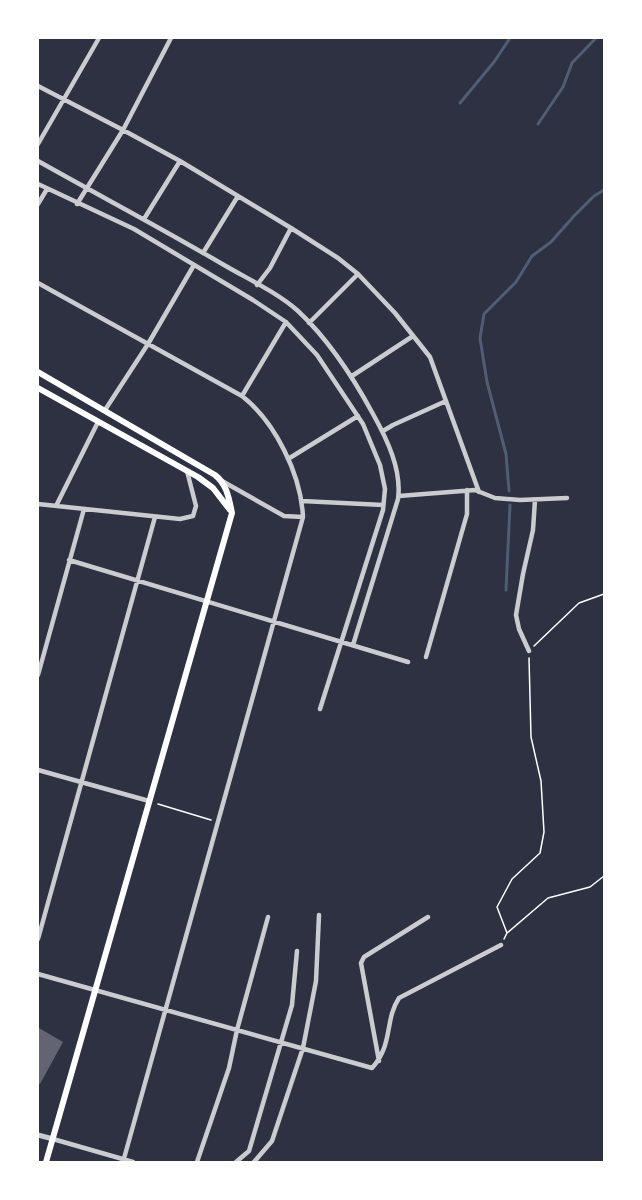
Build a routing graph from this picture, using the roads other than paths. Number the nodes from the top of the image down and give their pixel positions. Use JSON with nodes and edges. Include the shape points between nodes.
{"nodes":[{"id":1,"x":99,"y":38,"type":"edge"},
{"id":2,"x":171,"y":38,"type":"edge"},
{"id":3,"x":38,"y":86,"type":"edge"},
{"id":4,"x":64,"y":100,"type":"junction"},
{"id":5,"x":123,"y":130,"type":"junction"},
{"id":6,"x":38,"y":144,"type":"edge"},
{"id":7,"x":38,"y":161,"type":"edge"},
{"id":8,"x":180,"y":161,"type":"junction"},
{"id":9,"x":38,"y":184,"type":"edge"},
{"id":10,"x":46,"y":189,"type":"junction"},
{"id":11,"x":88,"y":189,"type":"junction"},
{"id":12,"x":238,"y":196,"type":"junction"},
{"id":13,"x":38,"y":204,"type":"edge"},
{"id":14,"x":77,"y":204,"type":"junction"},
{"id":15,"x":144,"y":219,"type":"junction"},
{"id":16,"x":291,"y":228,"type":"junction"},
{"id":17,"x":203,"y":253,"type":"junction"},
{"id":18,"x":194,"y":265,"type":"junction"},
{"id":19,"x":358,"y":274,"type":"junction"},
{"id":20,"x":38,"y":284,"type":"edge"},
{"id":21,"x":257,"y":285,"type":"junction"},
{"id":22,"x":286,"y":322,"type":"junction"},
{"id":23,"x":309,"y":323,"type":"junction"},
{"id":24,"x":413,"y":336,"type":"junction"},
{"id":25,"x":147,"y":344,"type":"junction"},
{"id":26,"x":38,"y":372,"type":"edge"},
{"id":27,"x":352,"y":376,"type":"junction"},
{"id":28,"x":38,"y":388,"type":"edge"},
{"id":29,"x":242,"y":396,"type":"junction"},
{"id":30,"x":446,"y":401,"type":"junction"},
{"id":31,"x":105,"y":411,"type":"junction"},
{"id":32,"x":358,"y":416,"type":"junction"},
{"id":33,"x":98,"y":422,"type":"junction"},
{"id":34,"x":383,"y":431,"type":"junction"},
{"id":35,"x":288,"y":459,"type":"junction"},
{"id":36,"x":187,"y":471,"type":"junction"},
{"id":37,"x":221,"y":480,"type":"junction"},
{"id":38,"x":467,"y":490,"type":"junction"},
{"id":39,"x":479,"y":492,"type":"junction"},
{"id":40,"x":399,"y":496,"type":"junction"},
{"id":41,"x":567,"y":498,"type":"dead end"},
{"id":42,"x":535,"y":500,"type":"junction"},
{"id":43,"x":302,"y":501,"type":"junction"},
{"id":44,"x":38,"y":504,"type":"edge"},
{"id":45,"x":383,"y":505,"type":"junction"},
{"id":46,"x":56,"y":506,"type":"junction"},
{"id":47,"x":84,"y":509,"type":"junction"},
{"id":48,"x":232,"y":513,"type":"junction"},
{"id":49,"x":155,"y":517,"type":"junction"},
{"id":50,"x":303,"y":517,"type":"junction"},
{"id":51,"x":69,"y":560,"type":"junction"},
{"id":52,"x":137,"y":580,"type":"junction"},
{"id":53,"x":207,"y":601,"type":"junction"},
{"id":54,"x":273,"y":621,"type":"junction"},
{"id":55,"x":342,"y":642,"type":"junction"},
{"id":56,"x":353,"y":645,"type":"junction"},
{"id":57,"x":529,"y":651,"type":"road end"},
{"id":58,"x":426,"y":657,"type":"dead end"},
{"id":59,"x":408,"y":662,"type":"dead end"},
{"id":60,"x":38,"y":675,"type":"edge"},
{"id":61,"x":320,"y":709,"type":"dead end"},
{"id":62,"x":38,"y":770,"type":"edge"},
{"id":63,"x":81,"y":782,"type":"junction"},
{"id":64,"x":149,"y":801,"type":"junction"},
{"id":65,"x":319,"y":915,"type":"dead end"},
{"id":66,"x":268,"y":916,"type":"dead end"},
{"id":67,"x":428,"y":917,"type":"dead end"},
{"id":68,"x":38,"y":939,"type":"edge"},
{"id":69,"x":501,"y":945,"type":"road end"},
{"id":70,"x":297,"y":951,"type":"dead end"},
{"id":71,"x":38,"y":974,"type":"edge"},
{"id":72,"x":94,"y":990,"type":"junction"},
{"id":73,"x":166,"y":1010,"type":"junction"},
{"id":74,"x":237,"y":1030,"type":"junction"},
{"id":75,"x":282,"y":1043,"type":"junction"},
{"id":76,"x":303,"y":1048,"type":"junction"},
{"id":77,"x":379,"y":1060,"type":"junction"},
{"id":78,"x":38,"y":1135,"type":"edge"},
{"id":79,"x":53,"y":1139,"type":"junction"},
{"id":80,"x":123,"y":1161,"type":"edge"},
{"id":81,"x":46,"y":1162,"type":"edge"},
{"id":82,"x":133,"y":1162,"type":"edge"},
{"id":83,"x":197,"y":1162,"type":"edge"},
{"id":84,"x":236,"y":1162,"type":"edge"},
{"id":85,"x":254,"y":1162,"type":"edge"}],
"edges":[{"from":1,"to":4,"type":"street"},
{"from":2,"to":5,"type":"street"},
{"from":3,"to":4,"type":"street"},
{"from":4,"to":5,"type":"street"},
{"from":4,"to":6,"type":"street"},
{"from":5,"to":8,"type":"street"},
{"from":5,"to":11,"type":"street"},
{"from":7,"to":11,"type":"street"},
{"from":8,"to":12,"type":"street"},
{"from":8,"to":15,"type":"street"},
{"from":9,"to":10,"type":"street"},
{"from":10,"to":13,"type":"street"},
{"from":10,"to":14,"type":"street"},
{"from":11,"to":14,"type":"street"},
{"from":11,"to":15,"type":"street"},
{"from":12,"to":16,"type":"street"},
{"from":12,"to":17,"type":"street"},
{"from":14,"to":18,"type":"street","via":[[134,229]]},
{"from":15,"to":17,"type":"street"},
{"from":16,"to":19,"type":"street"},
{"from":16,"to":21,"type":"street"},
{"from":17,"to":21,"type":"street"},
{"from":18,"to":22,"type":"street"},
{"from":18,"to":25,"type":"street"},
{"from":19,"to":23,"type":"street"},
{"from":19,"to":24,"type":"street"},
{"from":20,"to":25,"type":"street"},
{"from":21,"to":23,"type":"street","via":[[296,309]]},
{"from":22,"to":29,"type":"street"},
{"from":22,"to":32,"type":"street","via":[[317,356]]},
{"from":23,"to":27,"type":"street"},
{"from":24,"to":27,"type":"street"},
{"from":24,"to":30,"type":"street","via":[[430,357]]},
{"from":25,"to":29,"type":"street"},
{"from":25,"to":31,"type":"street"},
{"from":26,"to":31,"type":"main road"},
{"from":27,"to":34,"type":"street"},
{"from":28,"to":33,"type":"main road"},
{"from":29,"to":35,"type":"street","via":[[256,407]]},
{"from":30,"to":34,"type":"street"},
{"from":30,"to":39,"type":"street"},
{"from":31,"to":37,"type":"main road"},
{"from":32,"to":35,"type":"street"},
{"from":32,"to":45,"type":"street","via":[[380,465],[385,489]]},
{"from":33,"to":36,"type":"main road"},
{"from":33,"to":46,"type":"street"},
{"from":34,"to":40,"type":"street","via":[[397,471]]},
{"from":35,"to":43,"type":"street"},
{"from":36,"to":48,"type":"main road","via":[[213,488]]},
{"from":36,"to":49,"type":"street","via":[[196,506],[192,516]]},
{"from":37,"to":48,"type":"main road"},
{"from":37,"to":50,"type":"street","via":[[284,516]]},
{"from":38,"to":39,"type":"street"},
{"from":38,"to":40,"type":"street"},
{"from":38,"to":58,"type":"street","via":[[468,514]]},
{"from":39,"to":42,"type":"street","via":[[495,498]]},
{"from":40,"to":56,"type":"street"},
{"from":41,"to":42,"type":"street"},
{"from":42,"to":57,"type":"street","via":[[516,615]]},
{"from":43,"to":45,"type":"street"},
{"from":43,"to":50,"type":"street"},
{"from":44,"to":46,"type":"street"},
{"from":45,"to":55,"type":"street"},
{"from":46,"to":47,"type":"street"},
{"from":47,"to":49,"type":"street"},
{"from":47,"to":51,"type":"street"},
{"from":48,"to":53,"type":"main road"},
{"from":49,"to":52,"type":"street"},
{"from":50,"to":54,"type":"street"},
{"from":51,"to":52,"type":"street"},
{"from":51,"to":60,"type":"street"},
{"from":52,"to":53,"type":"street"},
{"from":52,"to":63,"type":"street"},
{"from":53,"to":54,"type":"street"},
{"from":53,"to":64,"type":"main road"},
{"from":54,"to":55,"type":"street"},
{"from":54,"to":73,"type":"street"},
{"from":55,"to":56,"type":"street"},
{"from":55,"to":61,"type":"street"},
{"from":56,"to":59,"type":"street"},
{"from":62,"to":63,"type":"street"},
{"from":63,"to":64,"type":"street"},
{"from":63,"to":68,"type":"street"},
{"from":64,"to":72,"type":"main road"},
{"from":65,"to":76,"type":"street","via":[[316,981]]},
{"from":66,"to":74,"type":"street"},
{"from":67,"to":77,"type":"street","via":[[364,957],[361,963]]},
{"from":69,"to":77,"type":"street","via":[[399,998]]},
{"from":70,"to":75,"type":"street","via":[[292,1005]]},
{"from":71,"to":72,"type":"street"},
{"from":72,"to":73,"type":"street"},
{"from":72,"to":79,"type":"main road"},
{"from":73,"to":74,"type":"street"},
{"from":73,"to":80,"type":"street"},
{"from":74,"to":75,"type":"street"},
{"from":74,"to":83,"type":"street","via":[[229,1068]]},
{"from":75,"to":76,"type":"street"},
{"from":75,"to":84,"type":"street","via":[[249,1151]]},
{"from":76,"to":77,"type":"street","via":[[372,1068]]},
{"from":76,"to":85,"type":"street","via":[[272,1141]]},
{"from":78,"to":79,"type":"street"},
{"from":79,"to":80,"type":"street"},
{"from":79,"to":81,"type":"main road"},
{"from":80,"to":82,"type":"street"}]}
